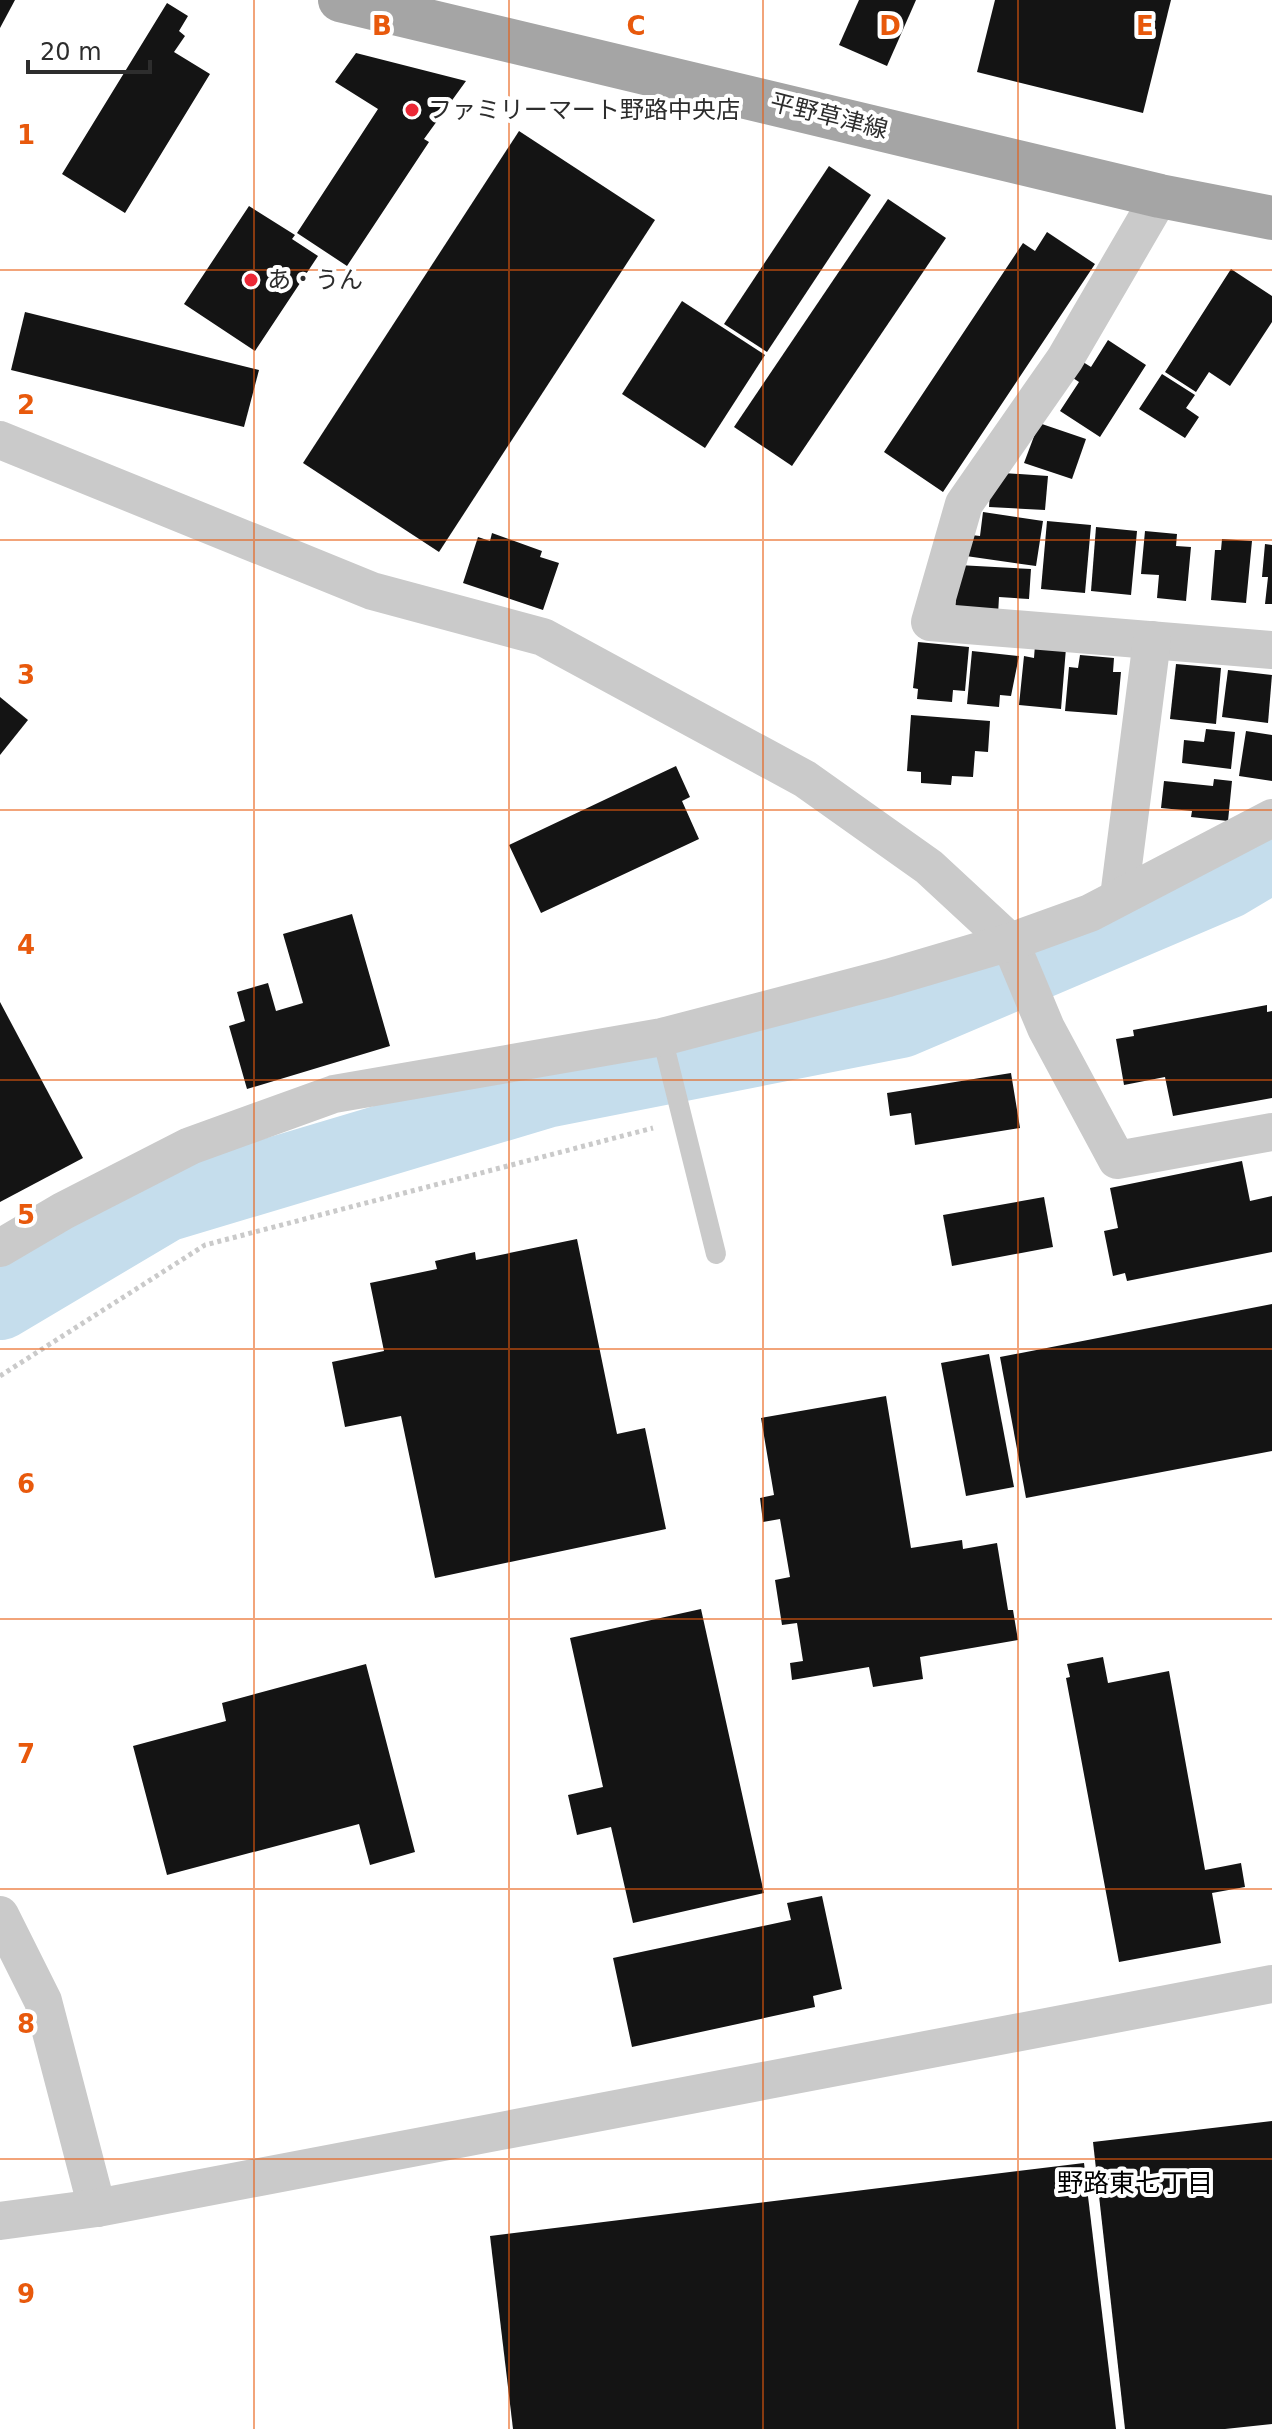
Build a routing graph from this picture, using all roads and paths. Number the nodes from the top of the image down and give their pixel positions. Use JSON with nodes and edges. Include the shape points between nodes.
{"nodes":[{"id":1,"x":340,"y":0,"type":"edge"},
{"id":2,"x":1160,"y":196,"type":"junction"},
{"id":3,"x":1272,"y":218,"type":"edge"},
{"id":4,"x":0,"y":440,"type":"edge"},
{"id":5,"x":1152,"y":640,"type":"junction"},
{"id":6,"x":1272,"y":650,"type":"edge"},
{"id":7,"x":1272,"y":818,"type":"edge"},
{"id":8,"x":1119,"y":897,"type":"junction"},
{"id":9,"x":1020,"y":966,"type":"junction"},
{"id":10,"x":662,"y":1037,"type":"junction"},
{"id":11,"x":662,"y":1125,"type":"dead end"},
{"id":12,"x":1272,"y":1132,"type":"edge"},
{"id":13,"x":0,"y":1248,"type":"edge"},
{"id":14,"x":716,"y":1254,"type":"dead end"},
{"id":15,"x":0,"y":1376,"type":"edge"},
{"id":16,"x":0,"y":1915,"type":"edge"},
{"id":17,"x":1272,"y":1984,"type":"edge"},
{"id":18,"x":97,"y":2208,"type":"junction"},
{"id":19,"x":0,"y":2221,"type":"edge"}],
"edges":[{"from":1,"to":2,"type":"main road","name":"平野草津線"},
{"from":2,"to":3,"type":"main road","name":"平野草津線"},
{"from":2,"to":5,"type":"street","via":[[1065,359],[964,504],[930,622]]},
{"from":4,"to":9,"type":"street","via":[[372,591],[543,637],[805,779],[929,867]]},
{"from":5,"to":6,"type":"street"},
{"from":5,"to":8,"type":"street"},
{"from":7,"to":8,"type":"street"},
{"from":8,"to":9,"type":"street"},
{"from":9,"to":10,"type":"street","via":[[888,978]]},
{"from":9,"to":12,"type":"street","via":[[1046,1028],[1117,1160]]},
{"from":10,"to":13,"type":"street","via":[[334,1094],[190,1146]]},
{"from":10,"to":14,"type":"lane"},
{"from":11,"to":15,"type":"path","via":[[205,1245]]},
{"from":16,"to":18,"type":"street","via":[[43,2001]]},
{"from":17,"to":18,"type":"street"},
{"from":18,"to":19,"type":"street"}]}
